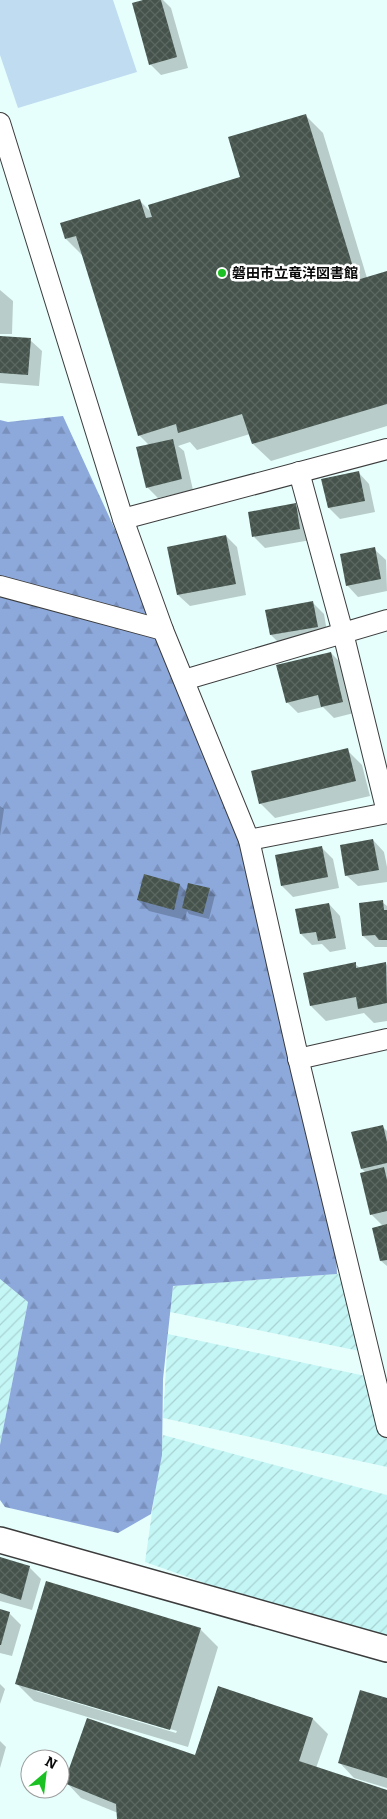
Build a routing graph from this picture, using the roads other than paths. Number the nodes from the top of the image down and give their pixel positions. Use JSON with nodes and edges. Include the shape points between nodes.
{"nodes":[{"id":1,"x":0,"y":123,"type":"edge"},
{"id":2,"x":387,"y":449,"type":"edge"},
{"id":3,"x":300,"y":472,"type":"junction"},
{"id":4,"x":123,"y":518,"type":"junction"},
{"id":5,"x":0,"y":586,"type":"edge"},
{"id":6,"x":387,"y":620,"type":"edge"},
{"id":7,"x":163,"y":630,"type":"junction"},
{"id":8,"x":343,"y":633,"type":"junction"},
{"id":9,"x":184,"y":680,"type":"junction"},
{"id":10,"x":387,"y":812,"type":"edge"},
{"id":11,"x":249,"y":840,"type":"junction"},
{"id":12,"x":387,"y":1039,"type":"edge"},
{"id":13,"x":298,"y":1059,"type":"junction"},
{"id":14,"x":387,"y":1427,"type":"edge"},
{"id":15,"x":0,"y":1540,"type":"edge"},
{"id":16,"x":387,"y":1649,"type":"edge"}],
"edges":[{"from":1,"to":4,"type":"street"},
{"from":2,"to":3,"type":"street"},
{"from":3,"to":4,"type":"street"},
{"from":3,"to":8,"type":"street"},
{"from":4,"to":7,"type":"street"},
{"from":5,"to":7,"type":"street"},
{"from":6,"to":8,"type":"street"},
{"from":7,"to":9,"type":"street"},
{"from":8,"to":9,"type":"street"},
{"from":8,"to":10,"type":"street"},
{"from":9,"to":11,"type":"street"},
{"from":10,"to":11,"type":"street"},
{"from":11,"to":13,"type":"street"},
{"from":12,"to":13,"type":"street"},
{"from":13,"to":14,"type":"street"},
{"from":15,"to":16,"type":"street"}]}
